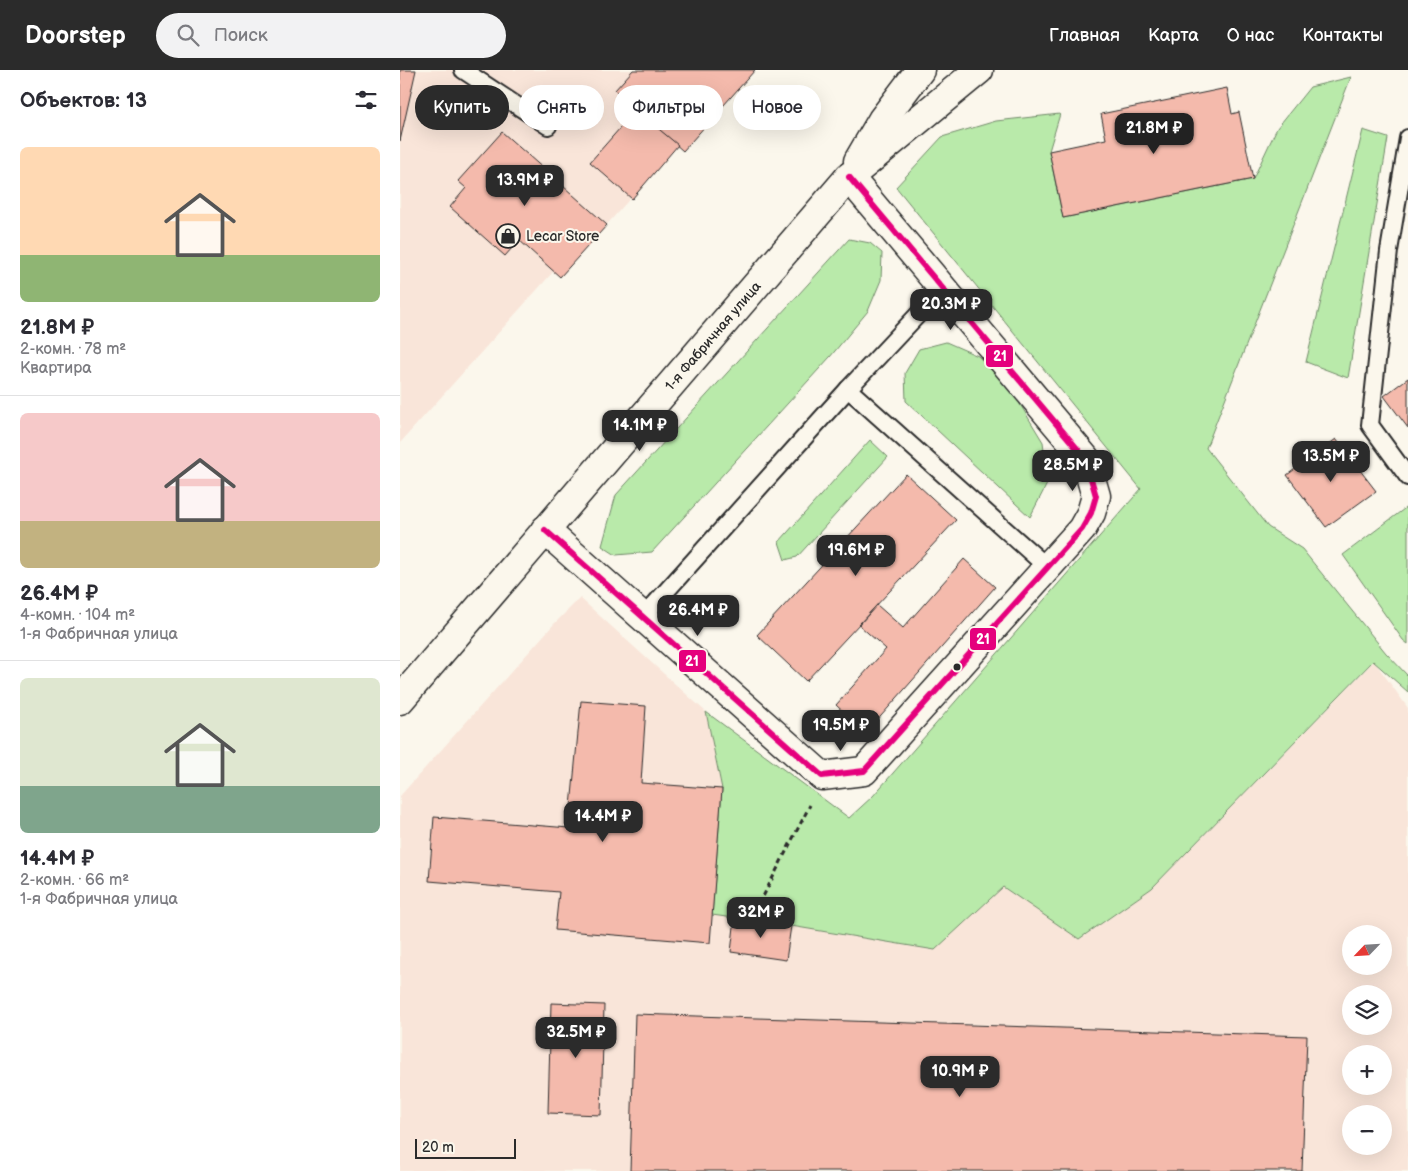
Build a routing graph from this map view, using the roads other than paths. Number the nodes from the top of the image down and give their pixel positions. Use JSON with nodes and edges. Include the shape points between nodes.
{"nodes":[{"id":1,"x":462,"y":70,"type":"edge"},
{"id":2,"x":920,"y":70,"type":"edge"},
{"id":3,"x":979,"y":70,"type":"edge"},
{"id":4,"x":519,"y":107,"type":"edge"},
{"id":5,"x":1408,"y":138,"type":"edge"},
{"id":6,"x":849,"y":177,"type":"junction"},
{"id":7,"x":942,"y":289,"type":"junction"},
{"id":8,"x":848,"y":389,"type":"junction"},
{"id":9,"x":1408,"y":477,"type":"edge"},
{"id":10,"x":545,"y":530,"type":"junction"},
{"id":11,"x":1047,"y":567,"type":"junction"},
{"id":12,"x":643,"y":617,"type":"junction"},
{"id":13,"x":400,"y":700,"type":"edge"}],
"edges":[{"from":1,"to":4,"type":"lane"},
{"from":2,"to":6,"type":"street","via":[[882,120]]},
{"from":3,"to":6,"type":"street"},
{"from":5,"to":9,"type":"lane","via":[[1389,251],[1370,425]]},
{"from":6,"to":7,"type":"street"},
{"from":6,"to":10,"type":"street","name":"1-я Фабричная улица"},
{"from":7,"to":8,"type":"lane"},
{"from":7,"to":11,"type":"street","via":[[1085,458],[1096,496],[1091,513],[1082,529]]},
{"from":8,"to":11,"type":"lane"},
{"from":8,"to":12,"type":"lane"},
{"from":10,"to":12,"type":"street"},
{"from":10,"to":13,"type":"street","name":"1-я Фабричная улица"},
{"from":11,"to":12,"type":"street","via":[[864,771],[822,776]]}]}
